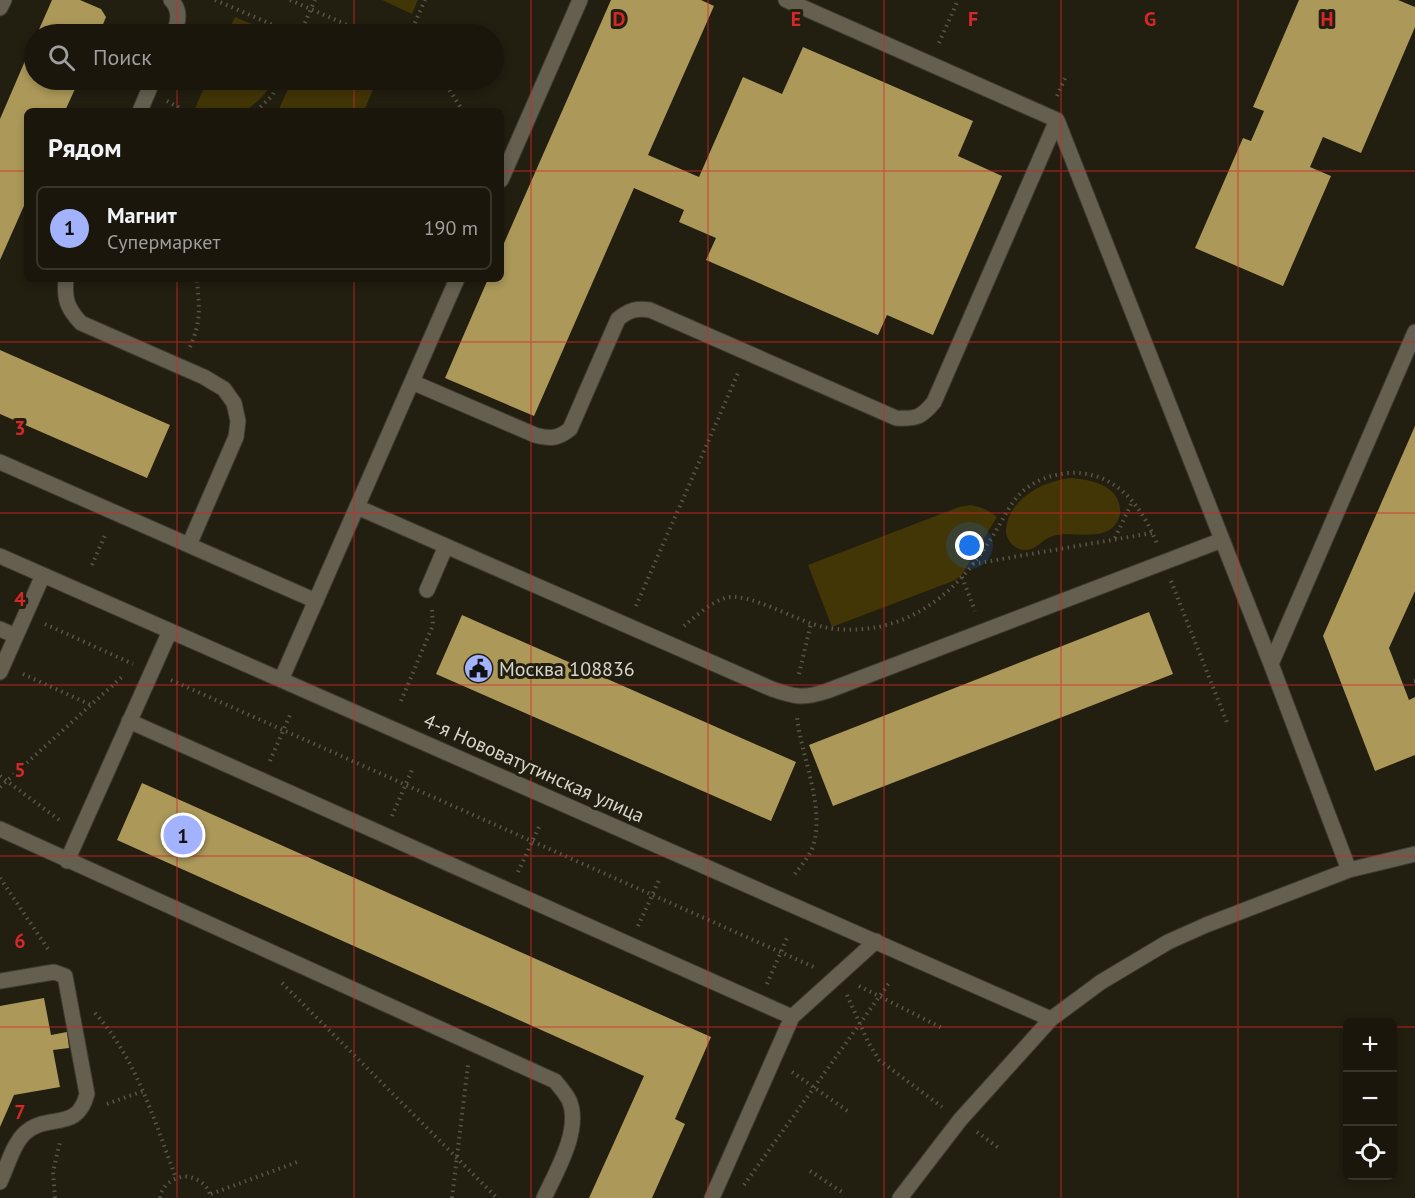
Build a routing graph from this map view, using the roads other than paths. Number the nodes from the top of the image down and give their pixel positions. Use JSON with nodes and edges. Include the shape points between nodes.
{"nodes":[{"id":1,"x":3,"y":0,"type":"edge"},
{"id":2,"x":171,"y":0,"type":"edge"},
{"id":3,"x":580,"y":0,"type":"edge"},
{"id":4,"x":786,"y":0,"type":"edge"},
{"id":5,"x":0,"y":8,"type":"edge"},
{"id":6,"x":176,"y":24,"type":"edge"},
{"id":7,"x":149,"y":90,"type":"edge"},
{"id":8,"x":141,"y":108,"type":"edge"},
{"id":9,"x":1057,"y":120,"type":"junction"},
{"id":10,"x":504,"y":173,"type":"edge"},
{"id":11,"x":66,"y":282,"type":"edge"},
{"id":12,"x":457,"y":282,"type":"edge"},
{"id":13,"x":1415,"y":332,"type":"edge"},
{"id":14,"x":412,"y":382,"type":"junction"},
{"id":15,"x":0,"y":462,"type":"edge"},
{"id":16,"x":357,"y":507,"type":"junction"},
{"id":17,"x":1222,"y":540,"type":"junction"},
{"id":18,"x":189,"y":545,"type":"junction"},
{"id":19,"x":446,"y":546,"type":"junction"},
{"id":20,"x":0,"y":556,"type":"edge"},
{"id":21,"x":42,"y":575,"type":"junction"},
{"id":22,"x":427,"y":590,"type":"road end"},
{"id":23,"x":316,"y":601,"type":"junction"},
{"id":24,"x":0,"y":629,"type":"edge"},
{"id":25,"x":170,"y":631,"type":"junction"},
{"id":26,"x":16,"y":636,"type":"junction"},
{"id":27,"x":1271,"y":664,"type":"junction"},
{"id":28,"x":2,"y":668,"type":"edge"},
{"id":29,"x":281,"y":680,"type":"junction"},
{"id":30,"x":129,"y":721,"type":"junction"},
{"id":31,"x":0,"y":829,"type":"edge"},
{"id":32,"x":1415,"y":854,"type":"edge"},
{"id":33,"x":67,"y":861,"type":"junction"},
{"id":34,"x":1349,"y":870,"type":"junction"},
{"id":35,"x":876,"y":941,"type":"junction"},
{"id":36,"x":0,"y":981,"type":"edge"},
{"id":37,"x":792,"y":1017,"type":"junction"},
{"id":38,"x":1051,"y":1019,"type":"junction"},
{"id":39,"x":0,"y":1182,"type":"edge"},
{"id":40,"x":544,"y":1198,"type":"edge"},
{"id":41,"x":712,"y":1198,"type":"edge"},
{"id":42,"x":900,"y":1198,"type":"edge"}],
"edges":[{"from":1,"to":5,"type":"street"},
{"from":2,"to":6,"type":"street","via":[[179,16]]},
{"from":3,"to":10,"type":"street"},
{"from":4,"to":9,"type":"street"},
{"from":7,"to":8,"type":"street"},
{"from":9,"to":14,"type":"street","via":[[934,402],[913,419],[896,418],[650,310],[637,308],[618,319],[570,429],[561,436],[549,439],[535,435]]},
{"from":9,"to":17,"type":"street"},
{"from":11,"to":18,"type":"street","via":[[64,296],[69,311],[81,323],[204,377],[224,389],[234,403],[236,437]]},
{"from":12,"to":14,"type":"street"},
{"from":13,"to":27,"type":"street"},
{"from":14,"to":16,"type":"street"},
{"from":15,"to":18,"type":"street"},
{"from":16,"to":19,"type":"street"},
{"from":16,"to":23,"type":"street"},
{"from":17,"to":19,"type":"street","via":[[819,694],[796,698]]},
{"from":17,"to":27,"type":"street"},
{"from":18,"to":23,"type":"street"},
{"from":19,"to":22,"type":"street"},
{"from":20,"to":21,"type":"street","name":"4-я Нововатутинская улица"},
{"from":21,"to":25,"type":"street","name":"4-я Нововатутинская улица"},
{"from":21,"to":26,"type":"street"},
{"from":23,"to":29,"type":"street"},
{"from":24,"to":26,"type":"street"},
{"from":25,"to":29,"type":"street","name":"4-я Нововатутинская улица"},
{"from":25,"to":30,"type":"street"},
{"from":26,"to":28,"type":"street"},
{"from":27,"to":34,"type":"street"},
{"from":29,"to":35,"type":"street","name":"4-я Нововатутинская улица"},
{"from":30,"to":33,"type":"street"},
{"from":30,"to":37,"type":"street"},
{"from":31,"to":33,"type":"street"},
{"from":32,"to":34,"type":"street"},
{"from":33,"to":40,"type":"street","via":[[555,1081],[569,1101],[574,1122]]},
{"from":34,"to":38,"type":"street","via":[[1168,942],[1101,982]]},
{"from":35,"to":37,"type":"street"},
{"from":35,"to":38,"type":"street","name":"4-я Нововатутинская улица"},
{"from":36,"to":39,"type":"street","via":[[54,972],[64,978],[87,1094],[84,1107],[76,1116],[39,1125],[23,1135]]},
{"from":37,"to":41,"type":"street"},
{"from":38,"to":42,"type":"street","via":[[960,1120]]}]}
